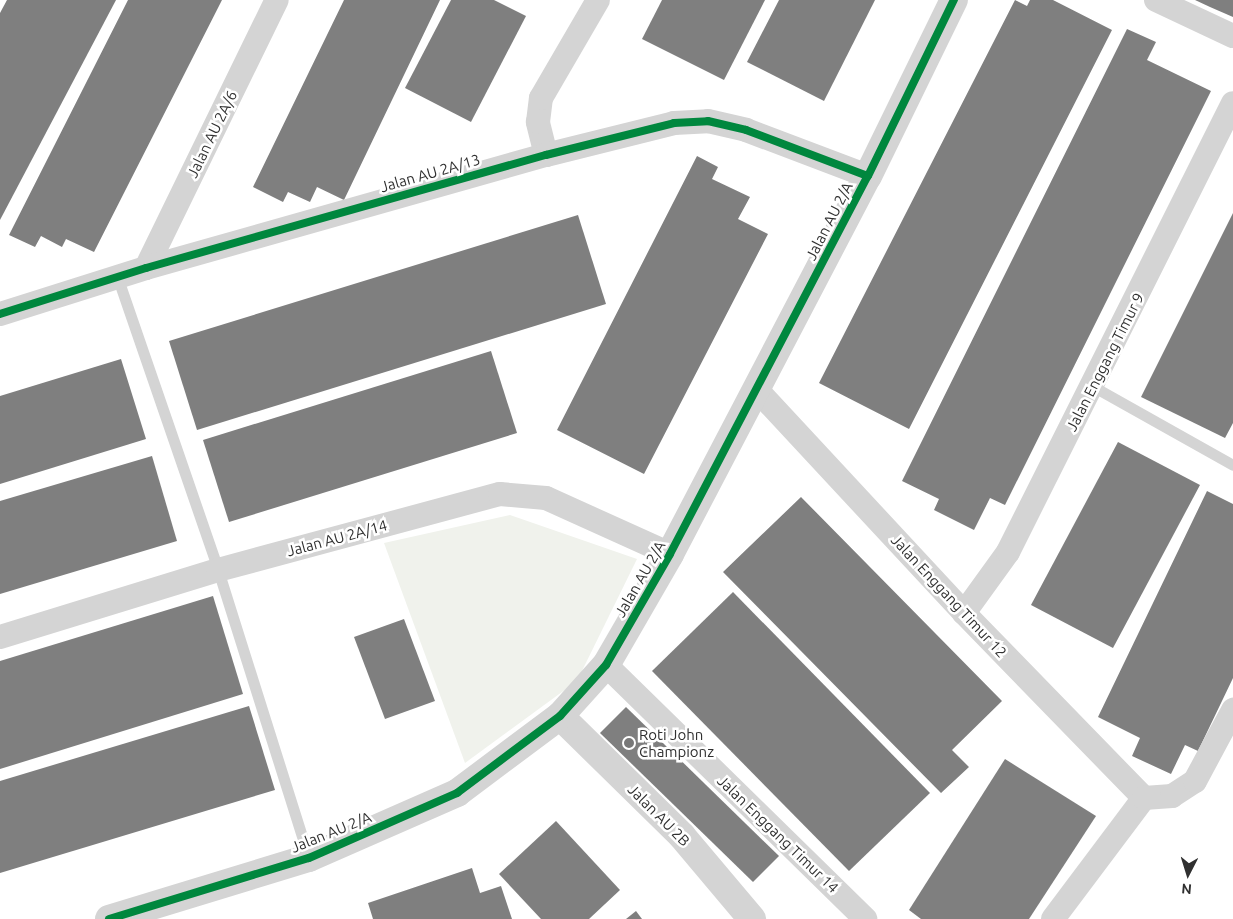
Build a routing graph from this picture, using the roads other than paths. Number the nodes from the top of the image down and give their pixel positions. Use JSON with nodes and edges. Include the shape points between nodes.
{"nodes":[{"id":1,"x":277,"y":0,"type":"edge"},
{"id":2,"x":954,"y":0,"type":"edge"},
{"id":3,"x":1156,"y":0,"type":"edge"},
{"id":4,"x":595,"y":1,"type":"edge"},
{"id":5,"x":1233,"y":36,"type":"edge"},
{"id":6,"x":1233,"y":103,"type":"edge"},
{"id":7,"x":546,"y":155,"type":"junction"},
{"id":8,"x":868,"y":176,"type":"junction"},
{"id":9,"x":146,"y":268,"type":"junction"},
{"id":10,"x":117,"y":276,"type":"junction"},
{"id":11,"x":0,"y":314,"type":"edge"},
{"id":12,"x":1094,"y":387,"type":"junction"},
{"id":13,"x":757,"y":390,"type":"junction"},
{"id":14,"x":1233,"y":465,"type":"edge"},
{"id":15,"x":670,"y":554,"type":"junction"},
{"id":16,"x":218,"y":570,"type":"junction"},
{"id":17,"x":964,"y":613,"type":"junction"},
{"id":18,"x":0,"y":637,"type":"edge"},
{"id":19,"x":606,"y":665,"type":"junction"},
{"id":20,"x":1233,"y":710,"type":"edge"},
{"id":21,"x":560,"y":716,"type":"junction"},
{"id":22,"x":1144,"y":798,"type":"junction"},
{"id":23,"x":309,"y":858,"type":"junction"},
{"id":24,"x":109,"y":919,"type":"edge"},
{"id":25,"x":752,"y":919,"type":"edge"},
{"id":26,"x":865,"y":919,"type":"edge"},
{"id":27,"x":1053,"y":919,"type":"edge"}],
"edges":[{"from":1,"to":9,"type":"street","name":"Jalan AU 2A/6"},
{"from":2,"to":8,"type":"street","name":"Jalan AU 2/A"},
{"from":3,"to":5,"type":"street"},
{"from":4,"to":7,"type":"street","via":[[540,98],[538,122]]},
{"from":6,"to":12,"type":"street","name":"Jalan Enggang Timur 9"},
{"from":7,"to":8,"type":"street","name":"Jalan AU 2A/13","via":[[674,123],[708,121],[746,130]]},
{"from":7,"to":9,"type":"street","name":"Jalan AU 2A/13"},
{"from":8,"to":13,"type":"street","name":"Jalan AU 2/A"},
{"from":9,"to":10,"type":"street","name":"Jalan AU 2A/13"},
{"from":10,"to":11,"type":"street","name":"Jalan AU 2A/13"},
{"from":10,"to":16,"type":"lane"},
{"from":12,"to":14,"type":"lane"},
{"from":12,"to":17,"type":"street","name":"Jalan Enggang Timur 9","via":[[1008,552]]},
{"from":13,"to":15,"type":"street","name":"Jalan AU 2/A"},
{"from":13,"to":17,"type":"street","name":"Jalan Enggang Timur 12"},
{"from":15,"to":16,"type":"street","name":"Jalan AU 2A/14","via":[[546,498],[500,494]]},
{"from":15,"to":19,"type":"street","name":"Jalan AU 2/A"},
{"from":16,"to":18,"type":"street","name":"Jalan AU 2A/14"},
{"from":16,"to":23,"type":"lane"},
{"from":17,"to":22,"type":"street","name":"Jalan Enggang Timur 12"},
{"from":19,"to":21,"type":"street","name":"Jalan AU 2/A"},
{"from":19,"to":26,"type":"street","name":"Jalan Enggang Timur 14"},
{"from":20,"to":22,"type":"street","via":[[1195,781],[1172,796]]},
{"from":21,"to":23,"type":"street","name":"Jalan AU 2/A","via":[[457,793]]},
{"from":21,"to":25,"type":"street","name":"Jalan AU 2B","via":[[682,836]]},
{"from":22,"to":27,"type":"street"},
{"from":23,"to":24,"type":"street","name":"Jalan AU 2/A"}]}
